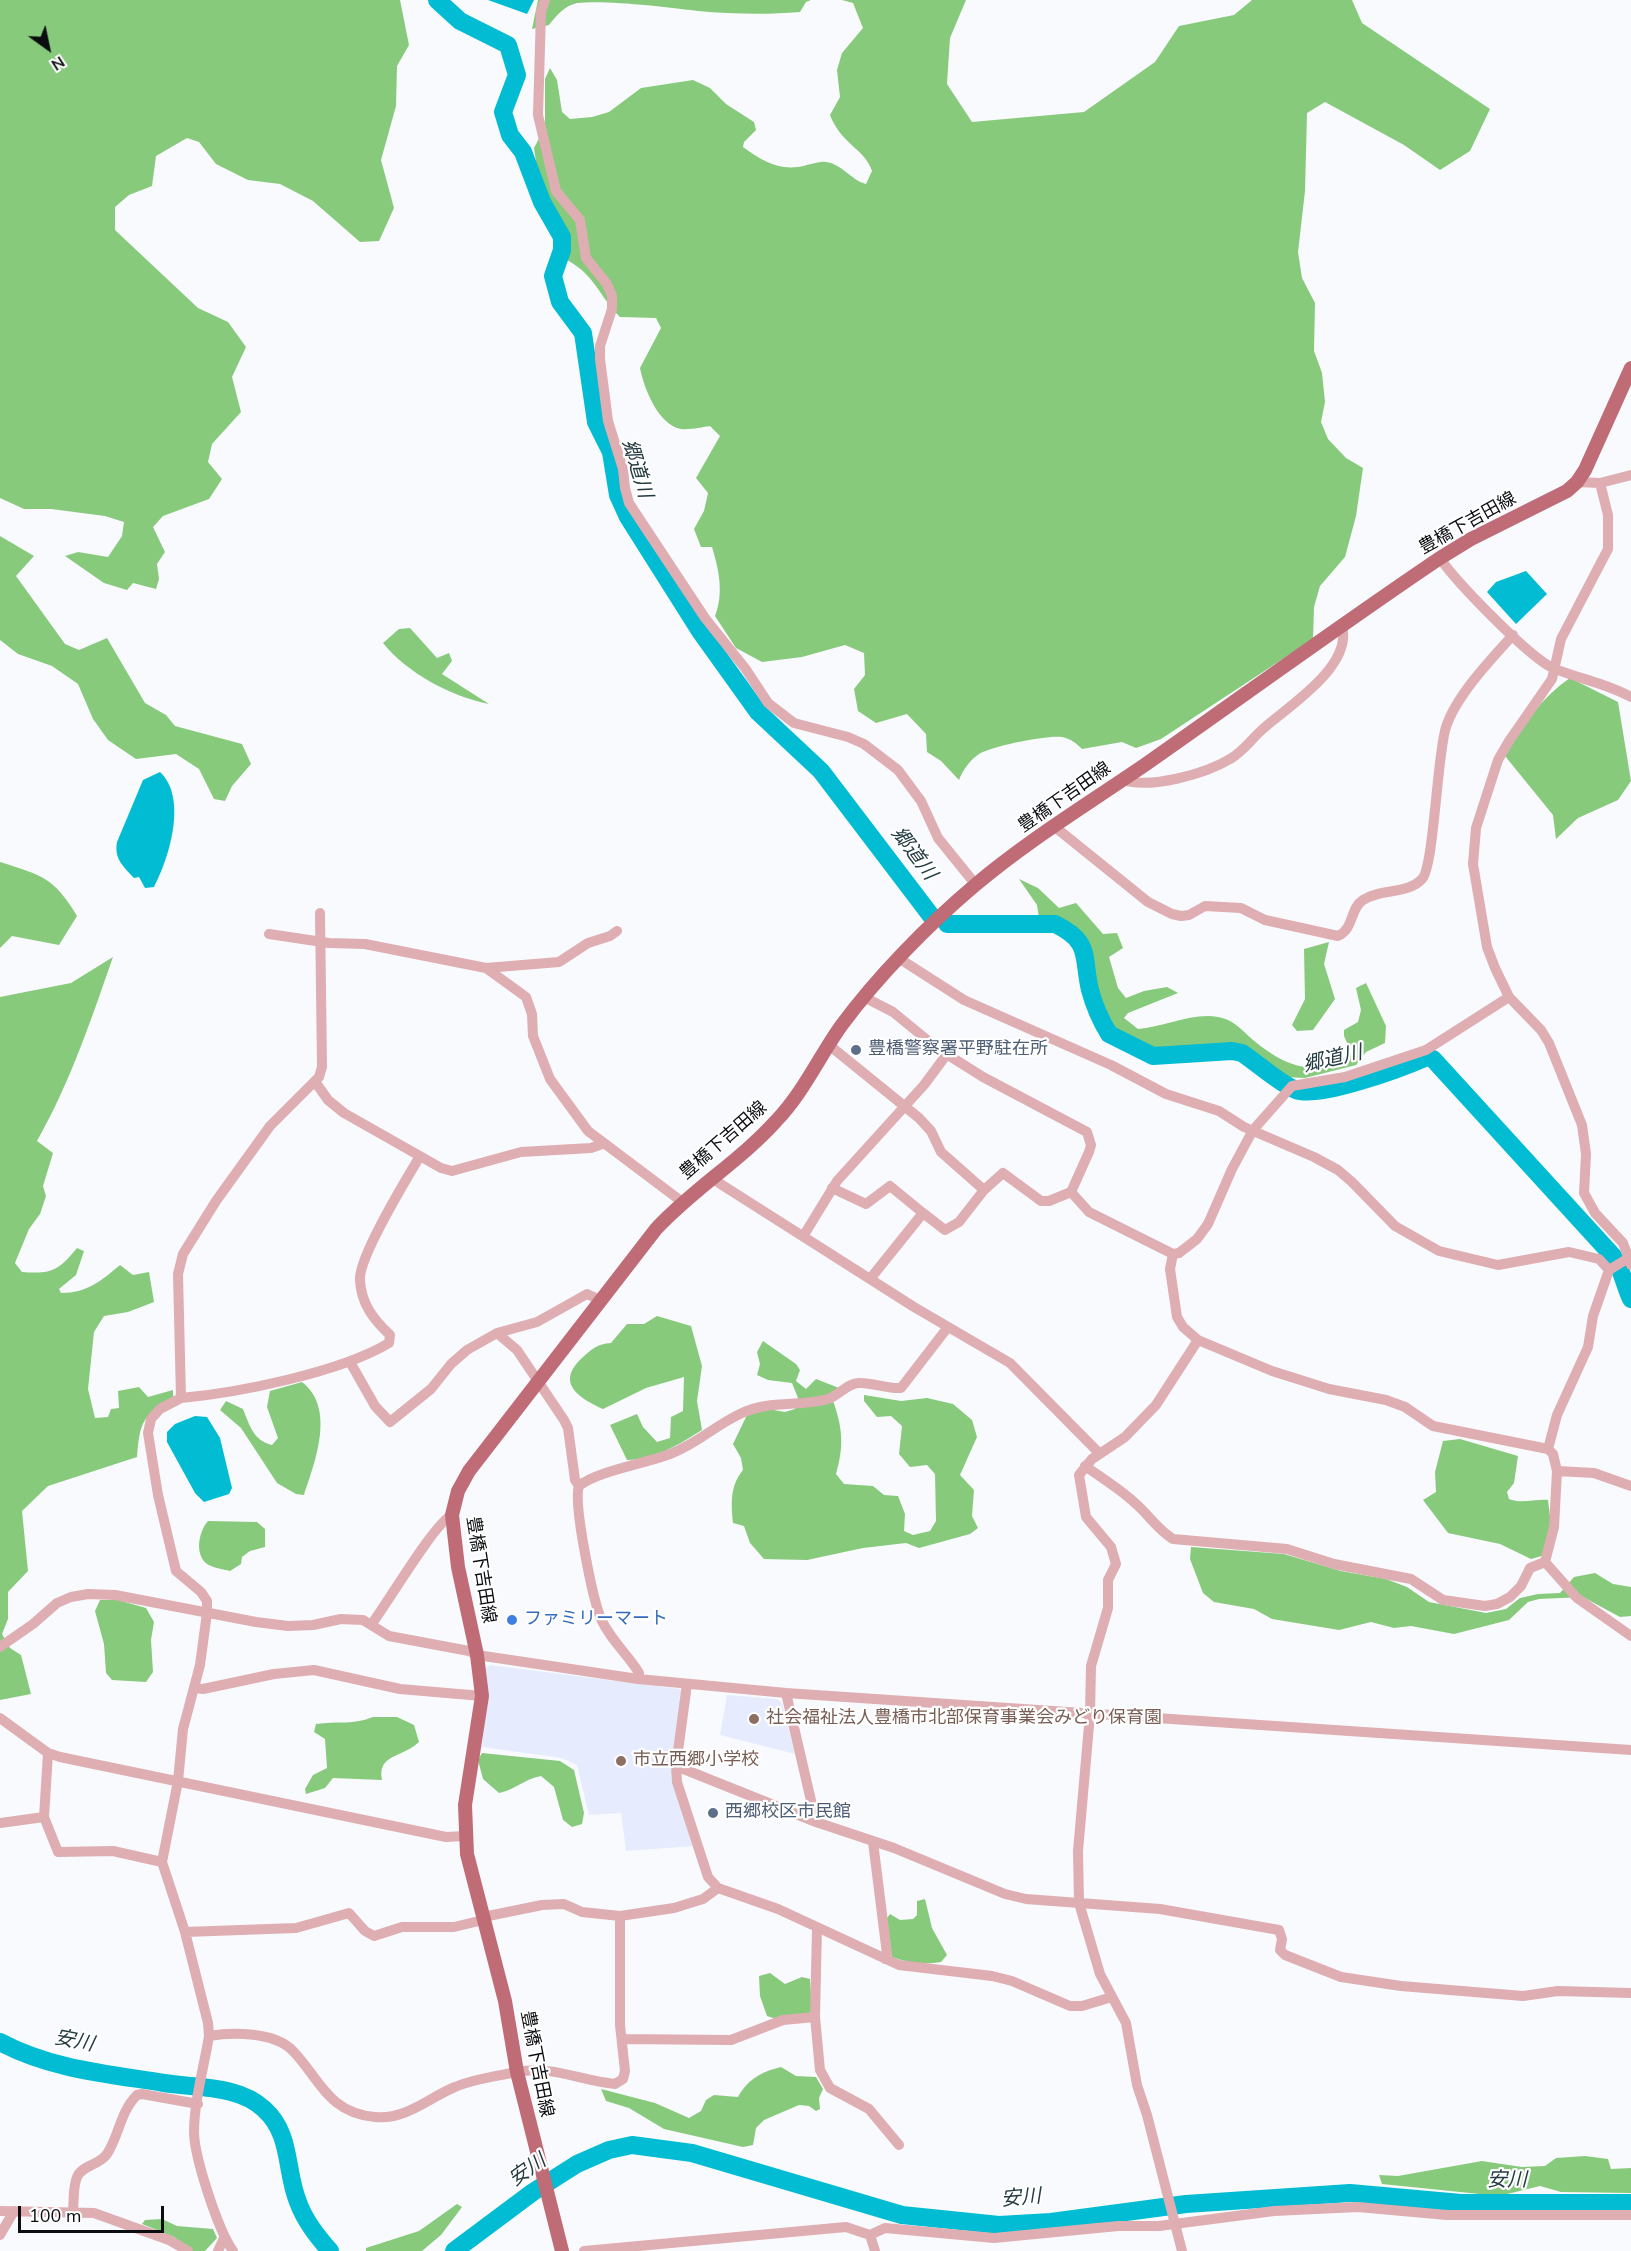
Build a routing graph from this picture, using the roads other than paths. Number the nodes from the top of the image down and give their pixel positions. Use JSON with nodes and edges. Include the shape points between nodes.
{"nodes":[{"id":1,"x":545,"y":0,"type":"edge"},
{"id":2,"x":1631,"y":368,"type":"edge"},
{"id":3,"x":1631,"y":475,"type":"edge"},
{"id":4,"x":1577,"y":482,"type":"junction"},
{"id":5,"x":1600,"y":483,"type":"junction"},
{"id":6,"x":1440,"y":558,"type":"junction"},
{"id":7,"x":1342,"y":626,"type":"junction"},
{"id":8,"x":1513,"y":635,"type":"junction"},
{"id":9,"x":1555,"y":669,"type":"junction"},
{"id":10,"x":1631,"y":697,"type":"edge"},
{"id":11,"x":1123,"y":780,"type":"junction"},
{"id":12,"x":1055,"y":827,"type":"junction"},
{"id":13,"x":976,"y":885,"type":"junction"},
{"id":14,"x":320,"y":913,"type":"dead end"},
{"id":15,"x":617,"y":931,"type":"dead end"},
{"id":16,"x":269,"y":934,"type":"dead end"},
{"id":17,"x":321,"y":941,"type":"junction"},
{"id":18,"x":900,"y":959,"type":"junction"},
{"id":19,"x":486,"y":968,"type":"junction"},
{"id":20,"x":1509,"y":997,"type":"junction"},
{"id":21,"x":866,"y":998,"type":"junction"},
{"id":22,"x":829,"y":1045,"type":"junction"},
{"id":23,"x":947,"y":1054,"type":"junction"},
{"id":24,"x":316,"y":1083,"type":"junction"},
{"id":25,"x":905,"y":1105,"type":"junction"},
{"id":26,"x":1253,"y":1130,"type":"junction"},
{"id":27,"x":602,"y":1144,"type":"junction"},
{"id":28,"x":420,"y":1156,"type":"junction"},
{"id":29,"x":713,"y":1176,"type":"junction"},
{"id":30,"x":832,"y":1188,"type":"junction"},
{"id":31,"x":984,"y":1190,"type":"junction"},
{"id":32,"x":1071,"y":1192,"type":"junction"},
{"id":33,"x":681,"y":1201,"type":"junction"},
{"id":34,"x":923,"y":1213,"type":"junction"},
{"id":35,"x":804,"y":1235,"type":"junction"},
{"id":36,"x":1173,"y":1254,"type":"junction"},
{"id":37,"x":1621,"y":1265,"type":"edge"},
{"id":38,"x":870,"y":1279,"type":"junction"},
{"id":39,"x":600,"y":1300,"type":"junction"},
{"id":40,"x":948,"y":1327,"type":"junction"},
{"id":41,"x":496,"y":1333,"type":"junction"},
{"id":42,"x":1198,"y":1340,"type":"junction"},
{"id":43,"x":350,"y":1362,"type":"junction"},
{"id":44,"x":538,"y":1379,"type":"junction"},
{"id":45,"x":181,"y":1398,"type":"junction"},
{"id":46,"x":1548,"y":1449,"type":"junction"},
{"id":47,"x":1100,"y":1454,"type":"junction"},
{"id":48,"x":1085,"y":1466,"type":"junction"},
{"id":49,"x":1557,"y":1471,"type":"junction"},
{"id":50,"x":579,"y":1486,"type":"junction"},
{"id":51,"x":1631,"y":1486,"type":"edge"},
{"id":52,"x":452,"y":1515,"type":"junction"},
{"id":53,"x":1545,"y":1562,"type":"junction"},
{"id":54,"x":207,"y":1613,"type":"junction"},
{"id":55,"x":371,"y":1625,"type":"junction"},
{"id":56,"x":1631,"y":1636,"type":"edge"},
{"id":57,"x":0,"y":1647,"type":"edge"},
{"id":58,"x":477,"y":1655,"type":"junction"},
{"id":59,"x":638,"y":1680,"type":"junction"},
{"id":60,"x":687,"y":1684,"type":"junction"},
{"id":61,"x":194,"y":1688,"type":"junction"},
{"id":62,"x":786,"y":1693,"type":"junction"},
{"id":63,"x":482,"y":1696,"type":"junction"},
{"id":64,"x":1090,"y":1714,"type":"junction"},
{"id":65,"x":0,"y":1718,"type":"edge"},
{"id":66,"x":1631,"y":1750,"type":"edge"},
{"id":67,"x":48,"y":1753,"type":"junction"},
{"id":68,"x":676,"y":1766,"type":"junction"},
{"id":69,"x":178,"y":1781,"type":"junction"},
{"id":70,"x":44,"y":1817,"type":"junction"},
{"id":71,"x":816,"y":1822,"type":"junction"},
{"id":72,"x":0,"y":1823,"type":"edge"},
{"id":73,"x":465,"y":1836,"type":"junction"},
{"id":74,"x":873,"y":1842,"type":"junction"},
{"id":75,"x":162,"y":1862,"type":"junction"},
{"id":76,"x":718,"y":1888,"type":"junction"},
{"id":77,"x":1079,"y":1903,"type":"junction"},
{"id":78,"x":620,"y":1916,"type":"junction"},
{"id":79,"x":484,"y":1918,"type":"junction"},
{"id":80,"x":818,"y":1928,"type":"junction"},
{"id":81,"x":185,"y":1932,"type":"junction"},
{"id":82,"x":885,"y":1959,"type":"junction"},
{"id":83,"x":1631,"y":1993,"type":"edge"},
{"id":84,"x":1112,"y":1998,"type":"junction"},
{"id":85,"x":815,"y":2017,"type":"junction"},
{"id":86,"x":209,"y":2036,"type":"junction"},
{"id":87,"x":622,"y":2039,"type":"junction"},
{"id":88,"x":517,"y":2072,"type":"junction"},
{"id":89,"x":199,"y":2101,"type":"junction"},
{"id":90,"x":899,"y":2145,"type":"dead end"},
{"id":91,"x":73,"y":2210,"type":"junction"},
{"id":92,"x":0,"y":2211,"type":"edge"},
{"id":93,"x":15,"y":2211,"type":"junction"},
{"id":94,"x":1631,"y":2215,"type":"edge"},
{"id":95,"x":1174,"y":2221,"type":"junction"},
{"id":96,"x":0,"y":2235,"type":"edge"},
{"id":97,"x":870,"y":2235,"type":"junction"},
{"id":98,"x":224,"y":2238,"type":"junction"},
{"id":99,"x":188,"y":2251,"type":"edge"},
{"id":100,"x":218,"y":2251,"type":"edge"},
{"id":101,"x":234,"y":2251,"type":"edge"},
{"id":102,"x":562,"y":2251,"type":"edge"},
{"id":103,"x":584,"y":2251,"type":"edge"},
{"id":104,"x":875,"y":2251,"type":"edge"},
{"id":105,"x":1182,"y":2251,"type":"edge"}],
"edges":[{"from":1,"to":13,"type":"street","via":[[538,115],[556,191],[580,220],[586,258],[612,296],[600,359],[610,429],[629,503],[705,618],[768,703],[794,723],[864,744],[898,770],[921,801],[938,838]]},
{"from":2,"to":4,"type":"main road"},
{"from":3,"to":5,"type":"street"},
{"from":4,"to":5,"type":"street"},
{"from":4,"to":6,"type":"main road","name":"豊橋下吉田線","via":[[1567,491]]},
{"from":5,"to":9,"type":"street","via":[[1608,515],[1608,549],[1561,639]]},
{"from":6,"to":7,"type":"main road","name":"豊橋下吉田線"},
{"from":6,"to":8,"type":"street"},
{"from":7,"to":11,"type":"main road","name":"豊橋下吉田線"},
{"from":7,"to":11,"type":"street","via":[[1341,648],[1308,693],[1265,726],[1233,758],[1183,777],[1157,782]]},
{"from":8,"to":9,"type":"street"},
{"from":8,"to":12,"type":"street","via":[[1470,685],[1446,726],[1425,876],[1409,888],[1364,899],[1356,906],[1344,933],[1338,936],[1265,920],[1241,908],[1205,906],[1189,915],[1172,914],[1149,902]]},
{"from":9,"to":10,"type":"street"},
{"from":9,"to":20,"type":"street","via":[[1498,760],[1473,848],[1487,947]]},
{"from":11,"to":12,"type":"main road","name":"豊橋下吉田線"},
{"from":12,"to":13,"type":"main road","name":"豊橋下吉田線"},
{"from":13,"to":18,"type":"main road","name":"豊橋下吉田線"},
{"from":14,"to":17,"type":"street"},
{"from":15,"to":19,"type":"street","via":[[588,943],[559,962]]},
{"from":16,"to":17,"type":"street"},
{"from":17,"to":19,"type":"street","via":[[365,944]]},
{"from":17,"to":24,"type":"street","via":[[322,1067]]},
{"from":18,"to":21,"type":"main road","name":"豊橋下吉田線"},
{"from":18,"to":26,"type":"street","via":[[964,1000],[1111,1065],[1166,1094],[1219,1111]]},
{"from":19,"to":27,"type":"street","via":[[526,998],[532,1014],[533,1036],[550,1079]]},
{"from":20,"to":26,"type":"street","via":[[1426,1050],[1345,1077],[1289,1088]]},
{"from":20,"to":37,"type":"street","via":[[1549,1042],[1582,1125],[1586,1154],[1584,1193],[1594,1213],[1623,1243]]},
{"from":21,"to":22,"type":"main road","name":"豊橋下吉田線"},
{"from":21,"to":23,"type":"street","via":[[893,1012]]},
{"from":22,"to":25,"type":"street"},
{"from":22,"to":29,"type":"main road","name":"豊橋下吉田線","via":[[798,1095],[776,1121]]},
{"from":23,"to":25,"type":"street"},
{"from":23,"to":32,"type":"street","via":[[1087,1132],[1091,1145]]},
{"from":24,"to":28,"type":"street","via":[[344,1113]]},
{"from":24,"to":45,"type":"street","via":[[270,1126],[183,1254],[178,1274]]},
{"from":25,"to":30,"type":"street"},
{"from":25,"to":31,"type":"street","via":[[931,1131],[941,1152]]},
{"from":26,"to":36,"type":"street","via":[[1208,1224],[1197,1239]]},
{"from":26,"to":37,"type":"street","via":[[1338,1170],[1395,1226],[1439,1251],[1498,1265],[1569,1252]]},
{"from":27,"to":28,"type":"street","via":[[521,1152],[452,1171]]},
{"from":27,"to":33,"type":"street"},
{"from":28,"to":43,"type":"street","via":[[382,1222],[360,1275],[371,1315],[392,1339],[382,1348]]},
{"from":29,"to":33,"type":"main road","name":"豊橋下吉田線"},
{"from":29,"to":35,"type":"street"},
{"from":30,"to":34,"type":"street","via":[[866,1204],[890,1186]]},
{"from":30,"to":35,"type":"street"},
{"from":31,"to":32,"type":"street","via":[[1003,1173],[1041,1202]]},
{"from":31,"to":34,"type":"street","via":[[959,1222],[945,1230]]},
{"from":32,"to":36,"type":"street","via":[[1089,1212]]},
{"from":33,"to":39,"type":"main road","name":"豊橋下吉田線"},
{"from":34,"to":38,"type":"street"},
{"from":35,"to":38,"type":"street"},
{"from":36,"to":42,"type":"street","via":[[1170,1269],[1177,1317]]},
{"from":37,"to":46,"type":"street","via":[[1593,1316],[1588,1347],[1557,1415]]},
{"from":38,"to":40,"type":"street"},
{"from":39,"to":41,"type":"street","via":[[587,1294],[537,1322]]},
{"from":39,"to":44,"type":"main road","name":"豊橋下吉田線"},
{"from":40,"to":47,"type":"street","via":[[1023,1374]]},
{"from":40,"to":50,"type":"street","via":[[901,1388],[859,1382],[831,1398],[761,1406],[720,1424],[673,1453]]},
{"from":41,"to":43,"type":"street","via":[[456,1358],[431,1389],[390,1422],[375,1406]]},
{"from":41,"to":44,"type":"street","via":[[517,1350]]},
{"from":42,"to":46,"type":"street","via":[[1329,1389],[1386,1400],[1405,1407],[1433,1426]]},
{"from":42,"to":47,"type":"street","via":[[1156,1405],[1131,1431]]},
{"from":43,"to":45,"type":"street","via":[[279,1381]]},
{"from":44,"to":50,"type":"street","via":[[568,1428]]},
{"from":44,"to":52,"type":"main road","name":"豊橋下吉田線","via":[[469,1471],[458,1491]]},
{"from":45,"to":54,"type":"street","via":[[160,1409],[151,1419],[148,1433],[176,1571],[201,1592],[207,1601]]},
{"from":46,"to":49,"type":"street"},
{"from":47,"to":48,"type":"street"},
{"from":48,"to":53,"type":"street","via":[[1118,1488],[1173,1539],[1287,1549],[1334,1564],[1411,1579],[1443,1600],[1497,1604],[1521,1586],[1530,1568]]},
{"from":48,"to":64,"type":"street","via":[[1079,1475],[1079,1486],[1086,1517],[1111,1547],[1116,1564],[1108,1580],[1108,1608],[1093,1656]]},
{"from":49,"to":51,"type":"street","via":[[1594,1473]]},
{"from":49,"to":53,"type":"street","via":[[1554,1527]]},
{"from":50,"to":59,"type":"street","via":[[578,1517],[601,1620],[639,1673]]},
{"from":52,"to":55,"type":"street","via":[[423,1546]]},
{"from":52,"to":58,"type":"main road","name":"豊橋下吉田線","via":[[458,1567]]},
{"from":53,"to":56,"type":"street","via":[[1577,1598]]},
{"from":54,"to":55,"type":"street","via":[[288,1626],[341,1619],[363,1620]]},
{"from":54,"to":57,"type":"street","via":[[115,1595],[71,1597],[57,1603]]},
{"from":54,"to":61,"type":"street"},
{"from":55,"to":58,"type":"street","via":[[390,1636]]},
{"from":58,"to":59,"type":"street"},
{"from":58,"to":63,"type":"main road","name":"豊橋下吉田線"},
{"from":59,"to":60,"type":"street"},
{"from":60,"to":62,"type":"street"},
{"from":60,"to":68,"type":"street"},
{"from":61,"to":63,"type":"street","via":[[314,1670],[400,1689]]},
{"from":61,"to":69,"type":"street","via":[[183,1729]]},
{"from":62,"to":64,"type":"street"},
{"from":62,"to":71,"type":"street"},
{"from":63,"to":73,"type":"main road","name":"豊橋下吉田線","via":[[465,1805]]},
{"from":64,"to":66,"type":"street"},
{"from":64,"to":77,"type":"street","via":[[1078,1851]]},
{"from":65,"to":67,"type":"street"},
{"from":67,"to":69,"type":"street"},
{"from":67,"to":70,"type":"street"},
{"from":68,"to":71,"type":"street"},
{"from":68,"to":76,"type":"street","via":[[680,1797],[708,1876]]},
{"from":69,"to":73,"type":"street","via":[[446,1837]]},
{"from":69,"to":75,"type":"street"},
{"from":70,"to":72,"type":"street"},
{"from":70,"to":75,"type":"street","via":[[58,1852],[113,1851]]},
{"from":71,"to":74,"type":"street"},
{"from":73,"to":79,"type":"main road","name":"豊橋下吉田線"},
{"from":74,"to":77,"type":"street","via":[[1005,1894]]},
{"from":74,"to":82,"type":"street"},
{"from":75,"to":81,"type":"street"},
{"from":76,"to":78,"type":"street","via":[[689,1904]]},
{"from":76,"to":80,"type":"street"},
{"from":77,"to":83,"type":"street","via":[[1160,1909],[1279,1930],[1280,1950],[1285,1955],[1341,1977],[1374,1983],[1523,1996],[1558,1990]]},
{"from":77,"to":84,"type":"street","via":[[1100,1974]]},
{"from":78,"to":79,"type":"street","via":[[553,1904]]},
{"from":78,"to":87,"type":"street"},
{"from":79,"to":81,"type":"street","via":[[454,1928],[402,1927],[374,1936],[349,1912],[296,1928]]},
{"from":79,"to":88,"type":"main road","name":"豊橋下吉田線","via":[[505,2001]]},
{"from":80,"to":82,"type":"street"},
{"from":80,"to":85,"type":"street"},
{"from":81,"to":86,"type":"street"},
{"from":82,"to":84,"type":"street","via":[[916,1968],[992,1976],[1070,2006]]},
{"from":84,"to":95,"type":"street","via":[[1126,2023],[1137,2085]]},
{"from":85,"to":87,"type":"street","via":[[783,2020],[731,2040]]},
{"from":85,"to":90,"type":"street","via":[[820,2070],[825,2081],[844,2097],[869,2109]]},
{"from":86,"to":88,"type":"street","via":[[257,2036],[280,2043],[292,2050],[316,2084],[338,2104],[375,2117],[399,2115],[456,2086]]},
{"from":86,"to":89,"type":"street"},
{"from":87,"to":88,"type":"street","via":[[625,2071],[623,2079],[615,2084],[555,2070]]},
{"from":88,"to":102,"type":"main road","name":"豊橋下吉田線"},
{"from":89,"to":91,"type":"street","via":[[137,2095],[103,2159],[77,2177]]},
{"from":89,"to":98,"type":"street","via":[[194,2132],[197,2150]]},
{"from":91,"to":93,"type":"street"},
{"from":91,"to":99,"type":"street","via":[[118,2219]]},
{"from":92,"to":93,"type":"street"},
{"from":93,"to":96,"type":"street"},
{"from":94,"to":95,"type":"street","via":[[1447,2216],[1358,2207]]},
{"from":95,"to":97,"type":"street","via":[[994,2238],[885,2228]]},
{"from":95,"to":105,"type":"street"},
{"from":97,"to":103,"type":"street","via":[[846,2227],[827,2227]]},
{"from":97,"to":104,"type":"street"},
{"from":98,"to":100,"type":"street"},
{"from":98,"to":101,"type":"street"}]}
